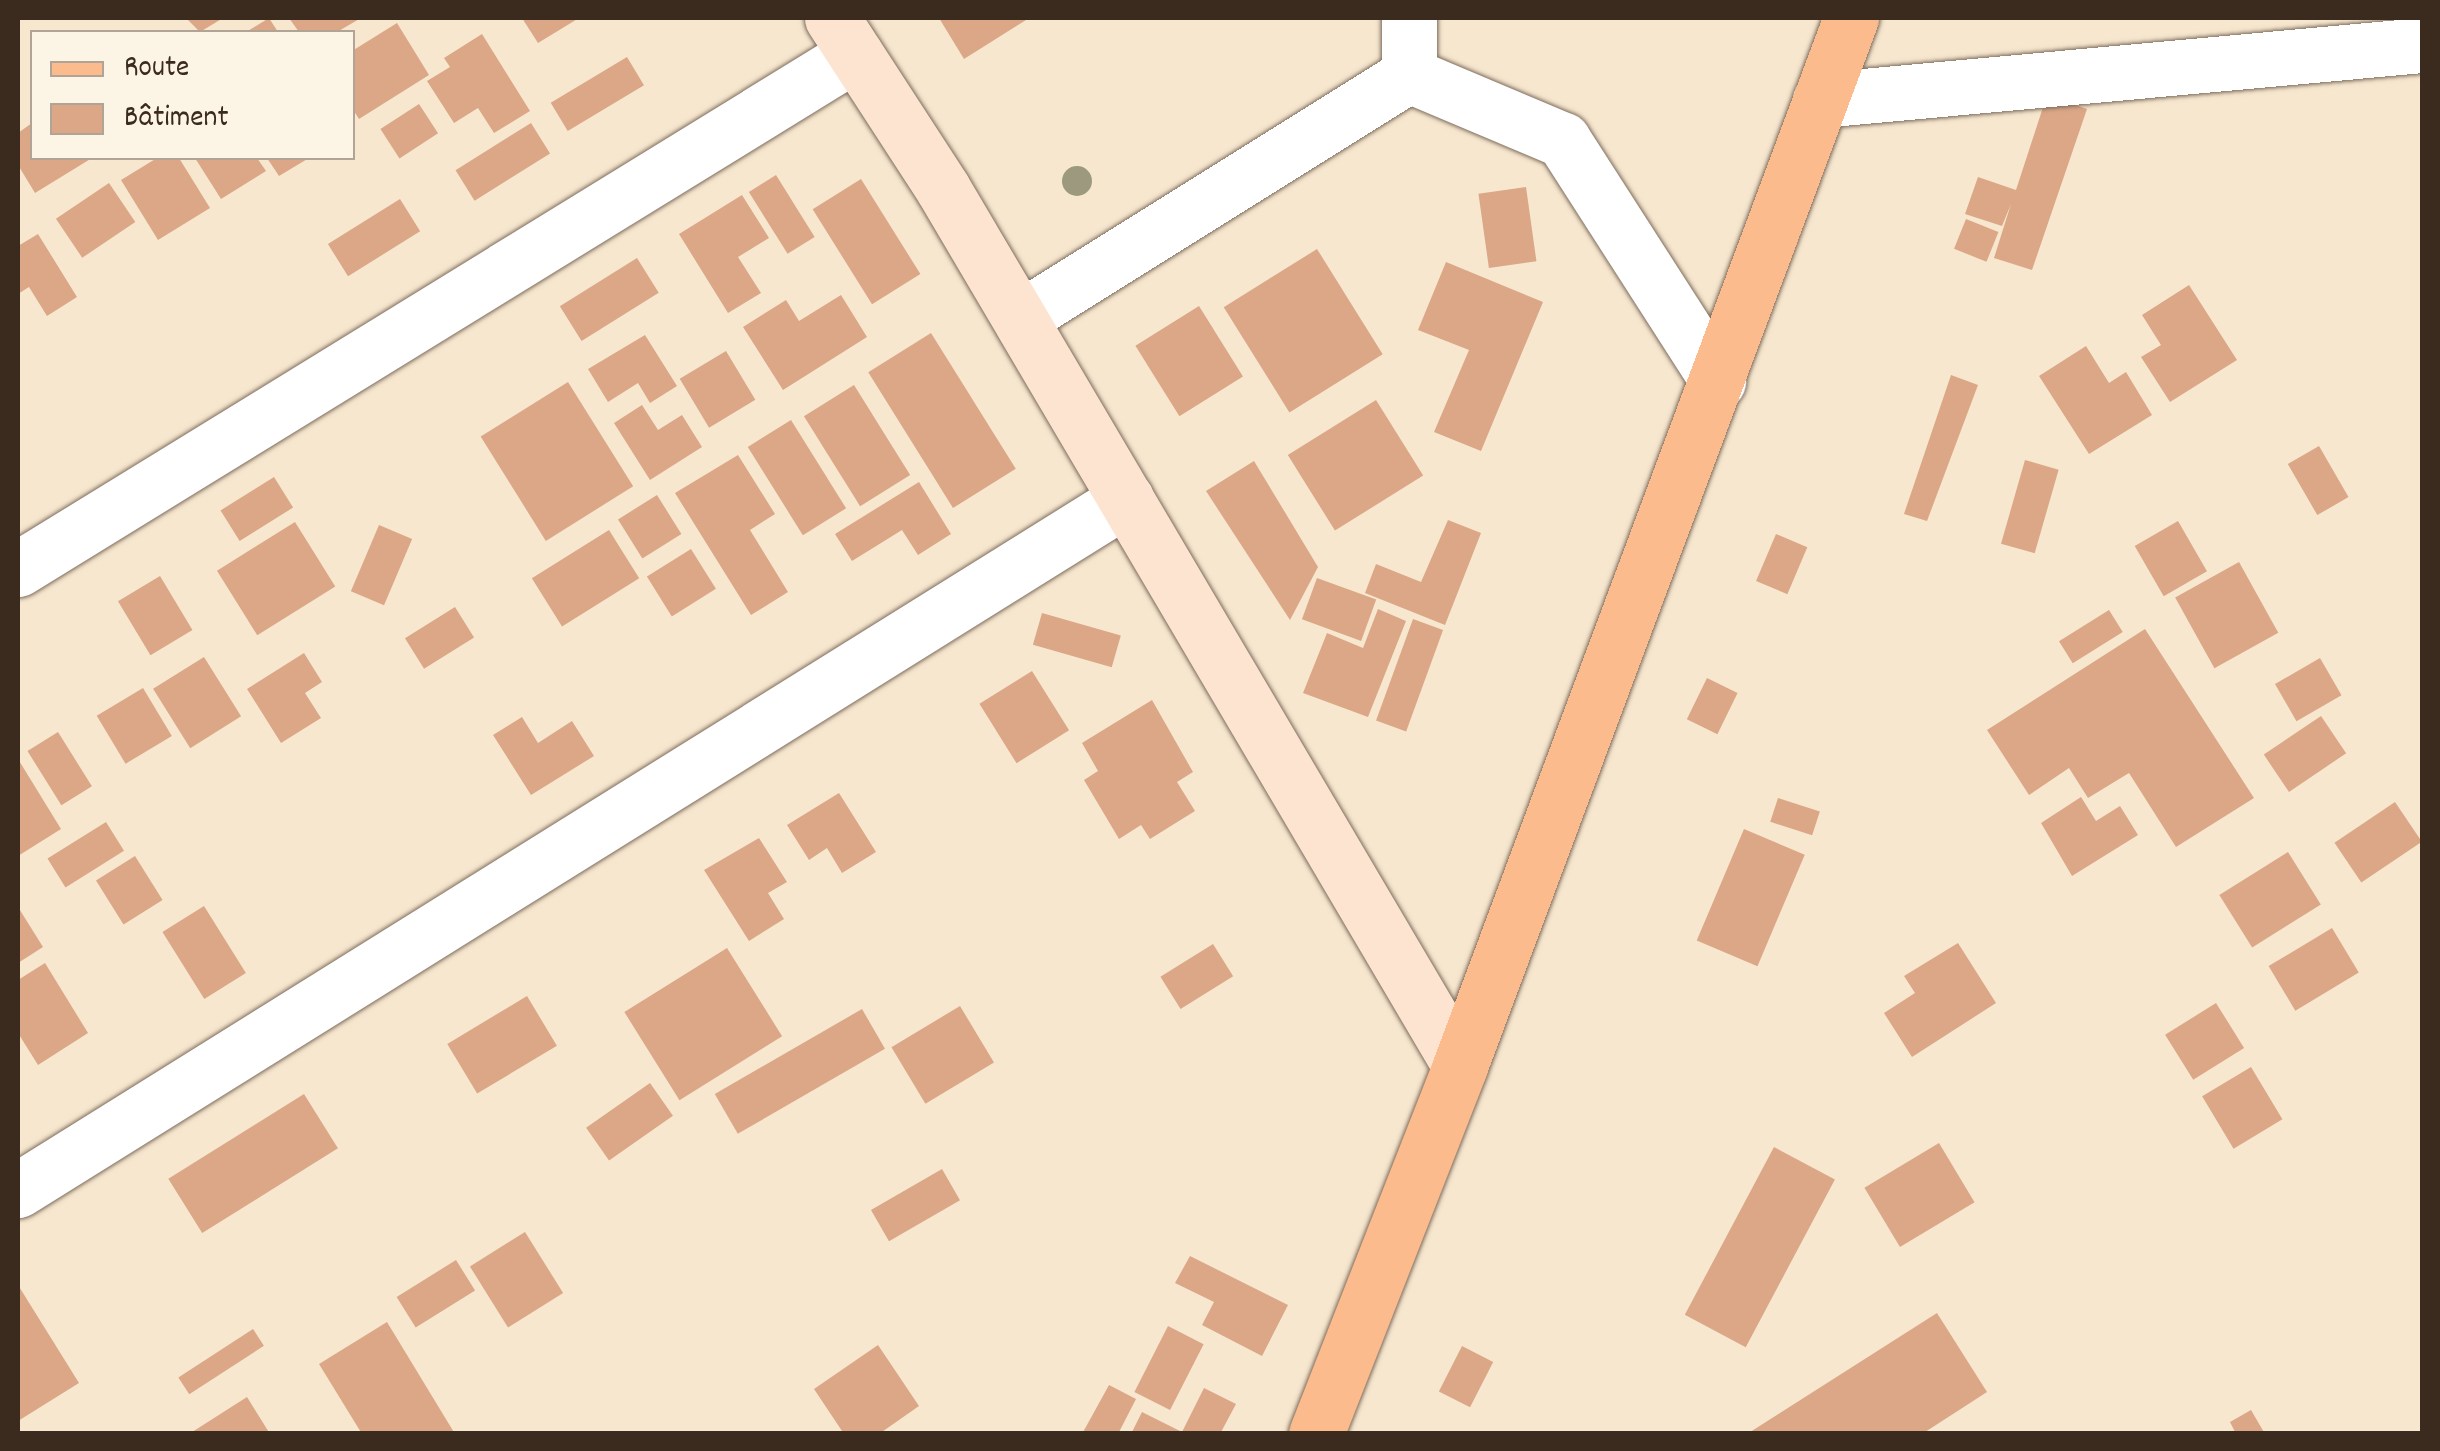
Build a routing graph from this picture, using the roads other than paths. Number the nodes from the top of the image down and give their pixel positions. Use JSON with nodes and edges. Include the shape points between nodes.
{"nodes":[{"id":1,"x":1409,"y":18,"type":"edge"},
{"id":2,"x":1850,"y":18,"type":"edge"},
{"id":3,"x":844,"y":36,"type":"edge"},
{"id":4,"x":2422,"y":44,"type":"edge"},
{"id":5,"x":1409,"y":75,"type":"junction"},
{"id":6,"x":1820,"y":100,"type":"junction"},
{"id":7,"x":1020,"y":318,"type":"junction"},
{"id":8,"x":1718,"y":381,"type":"junction"},
{"id":9,"x":1126,"y":499,"type":"junction"},
{"id":10,"x":18,"y":570,"type":"edge"},
{"id":11,"x":1460,"y":1066,"type":"junction"},
{"id":12,"x":18,"y":1190,"type":"edge"},
{"id":13,"x":1316,"y":1434,"type":"edge"}],
"edges":[{"from":1,"to":5,"type":"street"},
{"from":2,"to":6,"type":"main road"},
{"from":3,"to":7,"type":"street"},
{"from":3,"to":10,"type":"street"},
{"from":4,"to":6,"type":"street"},
{"from":5,"to":7,"type":"street"},
{"from":5,"to":8,"type":"street","via":[[1564,140]]},
{"from":6,"to":8,"type":"main road"},
{"from":7,"to":9,"type":"street"},
{"from":8,"to":11,"type":"main road"},
{"from":9,"to":11,"type":"street"},
{"from":9,"to":12,"type":"street"},
{"from":11,"to":13,"type":"main road"}]}
